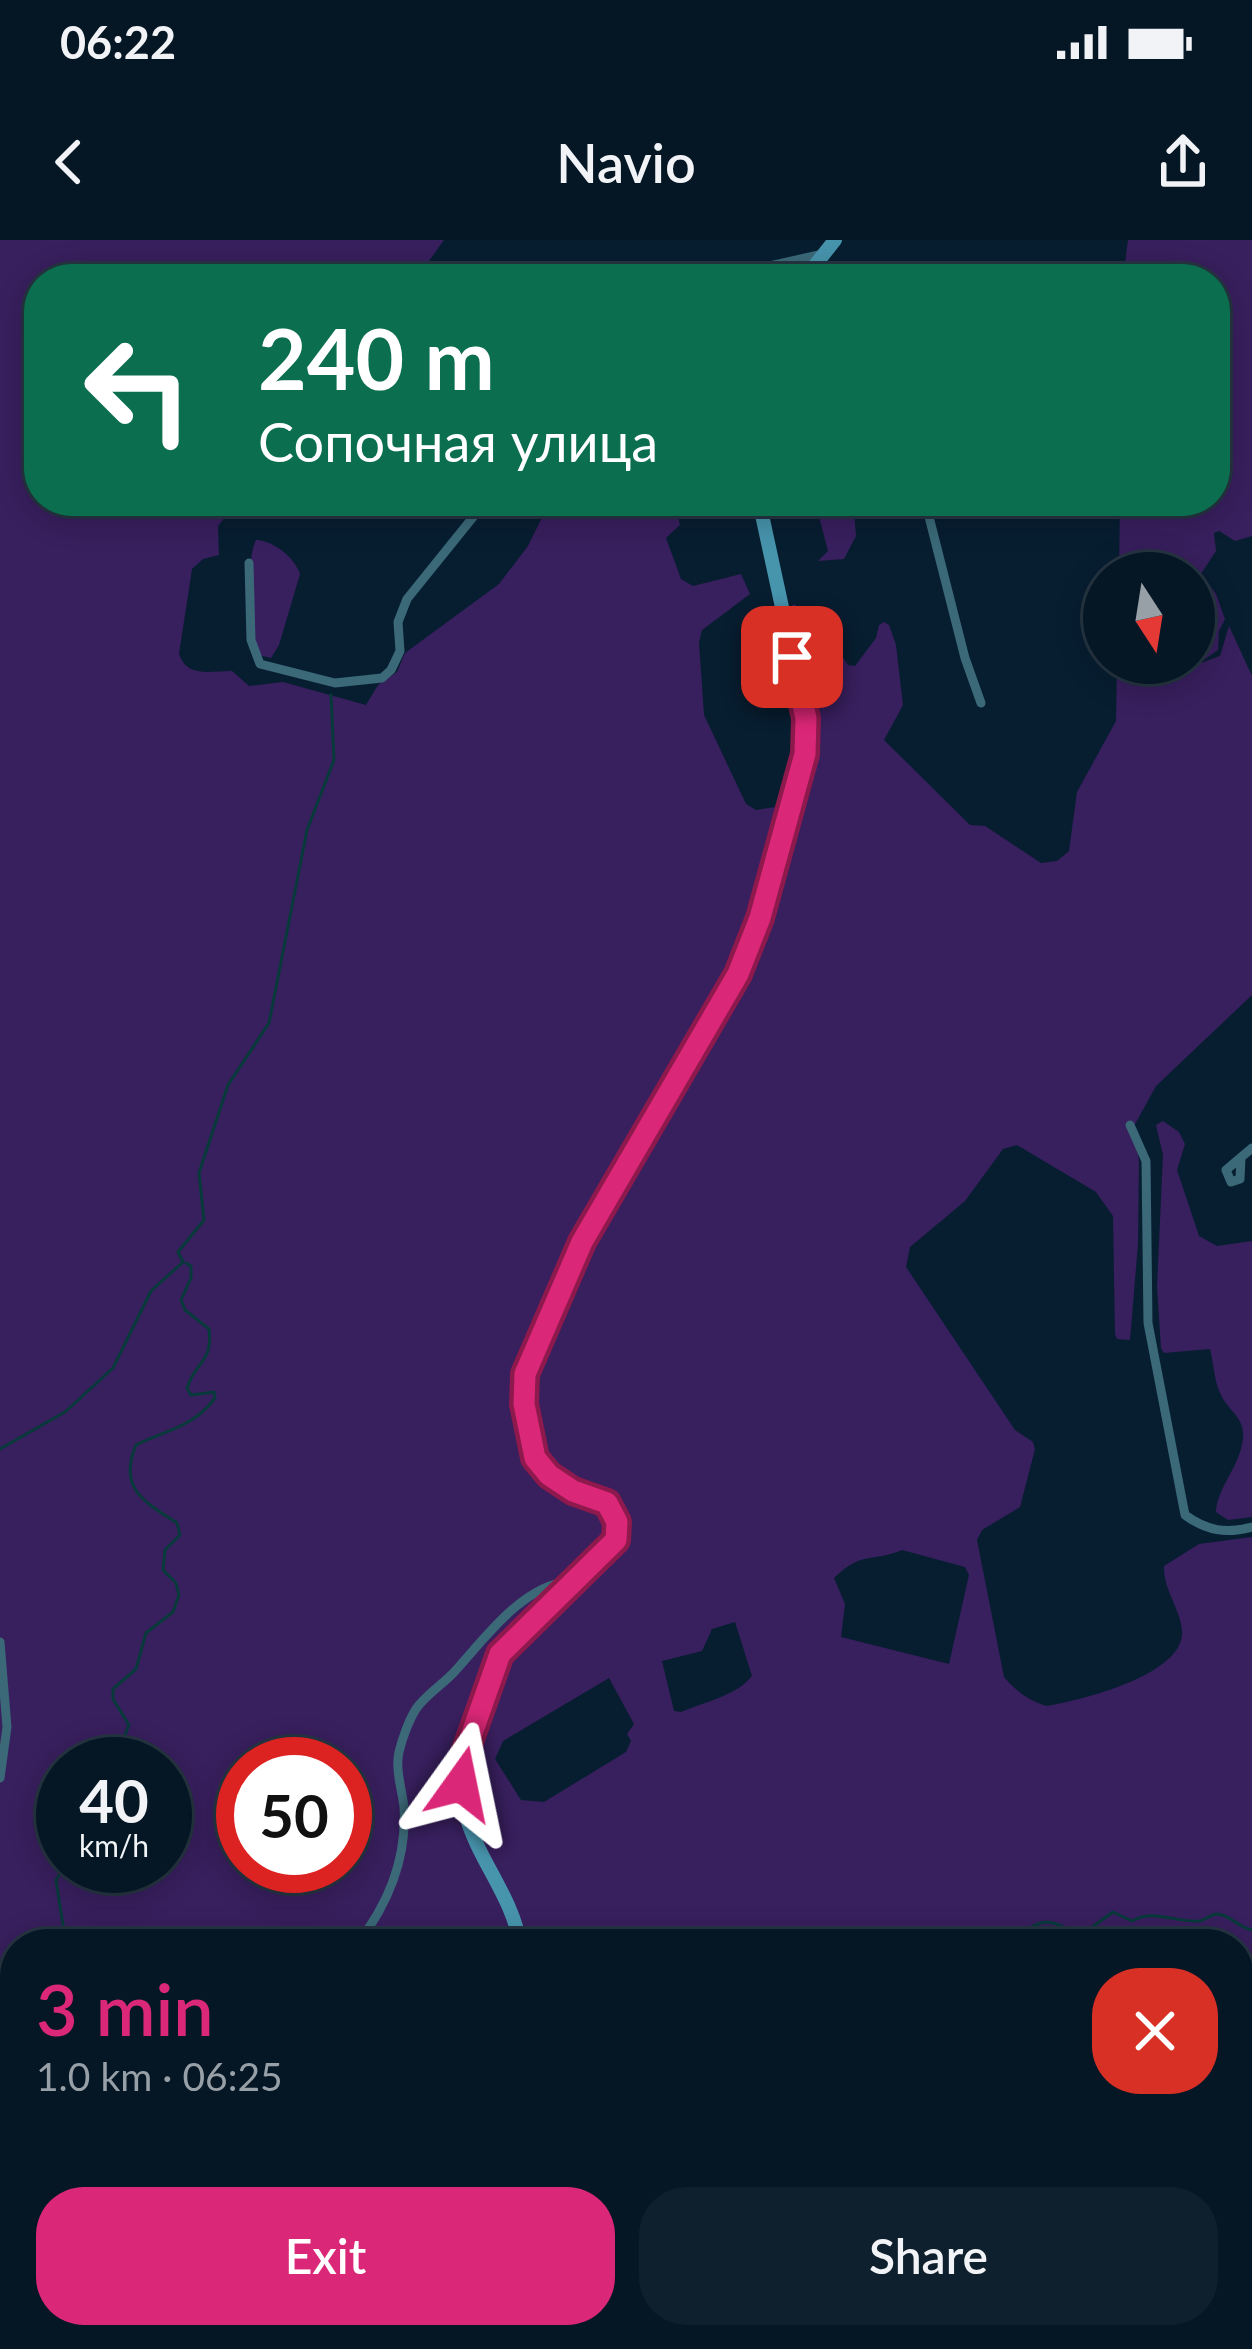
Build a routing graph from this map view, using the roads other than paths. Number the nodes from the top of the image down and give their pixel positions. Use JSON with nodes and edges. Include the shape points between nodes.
{"nodes":[{"id":1,"x":835,"y":240,"type":"edge"},
{"id":2,"x":824,"y":253,"type":"junction"},
{"id":3,"x":776,"y":264,"type":"edge"},
{"id":4,"x":816,"y":264,"type":"edge"},
{"id":5,"x":474,"y":516,"type":"edge"},
{"id":6,"x":762,"y":516,"type":"edge"},
{"id":7,"x":929,"y":516,"type":"edge"},
{"id":8,"x":248,"y":563,"type":"dead end"},
{"id":9,"x":982,"y":703,"type":"dead end"},
{"id":10,"x":1130,"y":1125,"type":"dead end"},
{"id":11,"x":1252,"y":1148,"type":"edge"},
{"id":12,"x":1241,"y":1157,"type":"dead end"},
{"id":13,"x":1252,"y":1527,"type":"edge"},
{"id":14,"x":575,"y":1581,"type":"junction"},
{"id":15,"x":0,"y":1642,"type":"edge"},
{"id":16,"x":0,"y":1778,"type":"edge"},
{"id":17,"x":372,"y":1925,"type":"junction"},
{"id":18,"x":369,"y":1929,"type":"edge"},
{"id":19,"x":371,"y":1929,"type":"edge"},
{"id":20,"x":515,"y":1929,"type":"edge"}],
"edges":[{"from":1,"to":2,"type":"main road"},
{"from":2,"to":3,"type":"street"},
{"from":2,"to":4,"type":"main road"},
{"from":5,"to":8,"type":"street","via":[[407,599],[400,651],[377,680],[335,683],[260,664],[251,640]]},
{"from":6,"to":14,"type":"main road","via":[[806,718],[805,754],[772,875],[738,974],[582,1242],[525,1374],[535,1458],[573,1491],[607,1503],[617,1522],[616,1540]]},
{"from":7,"to":9,"type":"street"},
{"from":10,"to":13,"type":"street","via":[[1146,1161],[1148,1324],[1185,1515],[1223,1532]]},
{"from":11,"to":12,"type":"street"},
{"from":14,"to":17,"type":"street","via":[[546,1587],[520,1605],[416,1708],[398,1756],[404,1813],[396,1874]]},
{"from":14,"to":20,"type":"main road","via":[[500,1654],[464,1756],[466,1816]]},
{"from":15,"to":16,"type":"street","via":[[7,1727]]},
{"from":17,"to":18,"type":"street"},
{"from":17,"to":19,"type":"street"}]}
